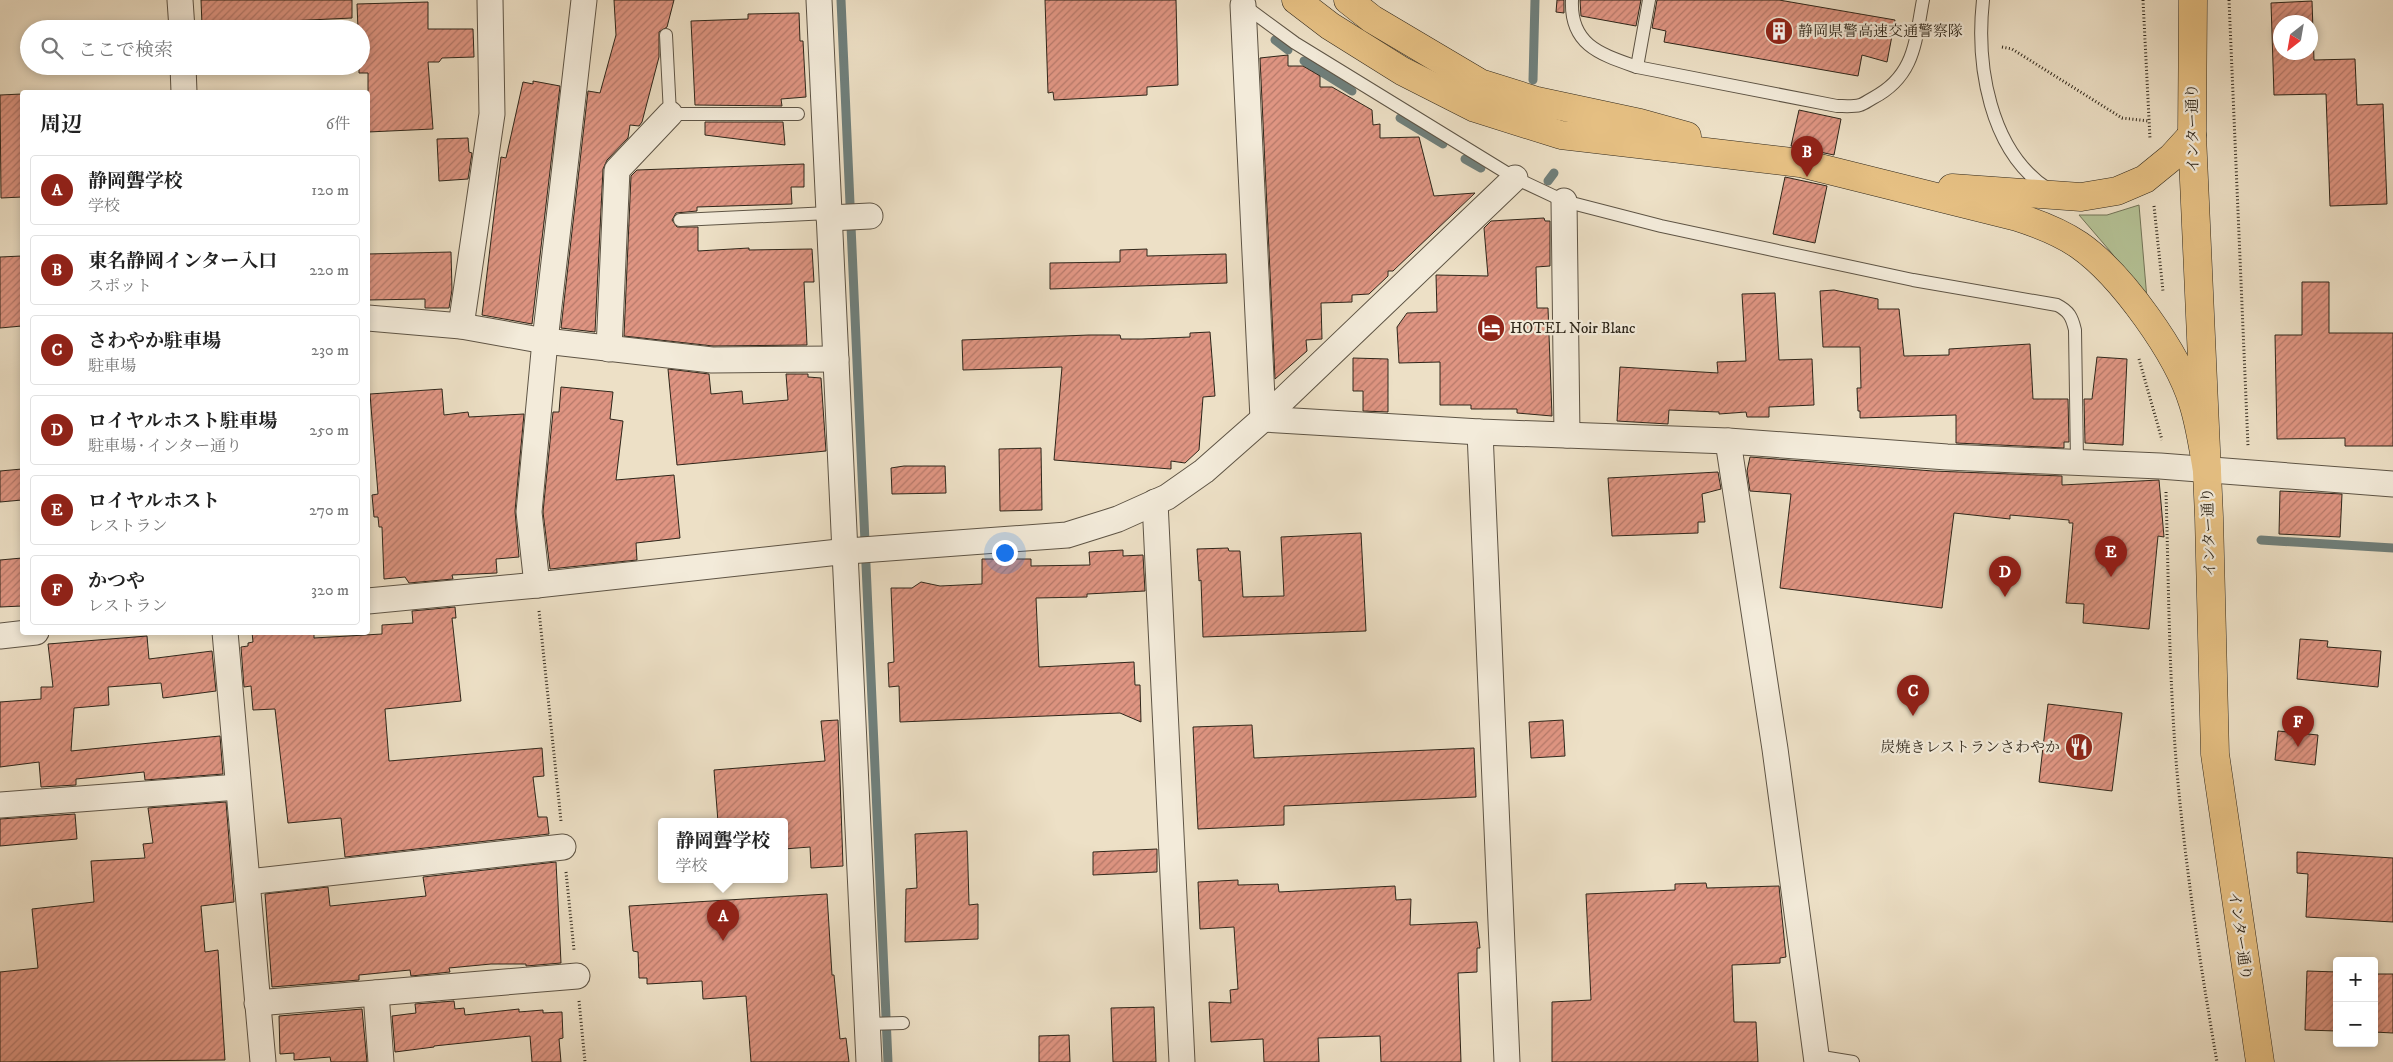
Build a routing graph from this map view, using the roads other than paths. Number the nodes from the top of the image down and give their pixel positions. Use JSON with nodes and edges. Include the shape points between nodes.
{"nodes":[{"id":1,"x":180,"y":0,"type":"edge"},
{"id":2,"x":490,"y":0,"type":"edge"},
{"id":3,"x":584,"y":0,"type":"edge"},
{"id":4,"x":819,"y":0,"type":"edge"},
{"id":5,"x":1296,"y":0,"type":"edge"},
{"id":6,"x":1348,"y":0,"type":"edge"},
{"id":7,"x":1572,"y":0,"type":"edge"},
{"id":8,"x":1649,"y":0,"type":"edge"},
{"id":9,"x":1923,"y":0,"type":"edge"},
{"id":10,"x":1983,"y":0,"type":"edge"},
{"id":11,"x":2193,"y":0,"type":"edge"},
{"id":12,"x":1240,"y":2,"type":"edge"},
{"id":13,"x":181,"y":20,"type":"edge"},
{"id":14,"x":666,"y":36,"type":"dead end"},
{"id":15,"x":1637,"y":67,"type":"junction"},
{"id":16,"x":183,"y":75,"type":"edge"},
{"id":17,"x":184,"y":90,"type":"edge"},
{"id":18,"x":670,"y":114,"type":"junction"},
{"id":19,"x":798,"y":114,"type":"dead end"},
{"id":20,"x":2192,"y":135,"type":"junction"},
{"id":21,"x":1763,"y":158,"type":"junction"},
{"id":22,"x":1515,"y":178,"type":"junction"},
{"id":23,"x":1881,"y":183,"type":"junction"},
{"id":24,"x":2056,"y":194,"type":"junction"},
{"id":25,"x":1564,"y":201,"type":"junction"},
{"id":26,"x":832,"y":216,"type":"junction"},
{"id":27,"x":870,"y":216,"type":"dead end"},
{"id":28,"x":680,"y":220,"type":"dead end"},
{"id":29,"x":370,"y":318,"type":"edge"},
{"id":30,"x":461,"y":326,"type":"junction"},
{"id":31,"x":545,"y":341,"type":"junction"},
{"id":32,"x":609,"y":349,"type":"junction"},
{"id":33,"x":836,"y":359,"type":"junction"},
{"id":34,"x":1263,"y":419,"type":"junction"},
{"id":35,"x":1480,"y":432,"type":"junction"},
{"id":36,"x":1567,"y":435,"type":"junction"},
{"id":37,"x":1728,"y":441,"type":"junction"},
{"id":38,"x":2077,"y":461,"type":"junction"},
{"id":39,"x":2208,"y":470,"type":"junction"},
{"id":40,"x":2393,"y":484,"type":"edge"},
{"id":41,"x":1155,"y":502,"type":"junction"},
{"id":42,"x":847,"y":552,"type":"junction"},
{"id":43,"x":537,"y":585,"type":"junction"},
{"id":44,"x":370,"y":601,"type":"edge"},
{"id":45,"x":20,"y":634,"type":"edge"},
{"id":46,"x":225,"y":635,"type":"edge"},
{"id":47,"x":0,"y":636,"type":"edge"},
{"id":48,"x":238,"y":787,"type":"junction"},
{"id":49,"x":0,"y":805,"type":"edge"},
{"id":50,"x":563,"y":847,"type":"dead end"},
{"id":51,"x":247,"y":882,"type":"junction"},
{"id":52,"x":576,"y":976,"type":"dead end"},
{"id":53,"x":376,"y":993,"type":"junction"},
{"id":54,"x":257,"y":1003,"type":"junction"},
{"id":55,"x":903,"y":1023,"type":"dead end"},
{"id":56,"x":868,"y":1024,"type":"junction"},
{"id":57,"x":1817,"y":1059,"type":"edge"},
{"id":58,"x":263,"y":1062,"type":"edge"},
{"id":59,"x":381,"y":1062,"type":"edge"},
{"id":60,"x":869,"y":1062,"type":"edge"},
{"id":61,"x":1182,"y":1062,"type":"edge"},
{"id":62,"x":1507,"y":1062,"type":"edge"},
{"id":63,"x":1853,"y":1062,"type":"edge"},
{"id":64,"x":2260,"y":1062,"type":"edge"}],
"edges":[{"from":1,"to":13,"type":"street"},
{"from":2,"to":30,"type":"street","via":[[492,114]]},
{"from":3,"to":31,"type":"street"},
{"from":4,"to":26,"type":"street"},
{"from":5,"to":21,"type":"main road","via":[[1330,26],[1402,71],[1474,108],[1561,135]]},
{"from":6,"to":21,"type":"main road","via":[[1372,19],[1480,83],[1537,101],[1640,123]]},
{"from":7,"to":15,"type":"lane","via":[[1571,17],[1581,40],[1614,59]]},
{"from":8,"to":15,"type":"lane"},
{"from":9,"to":15,"type":"lane","via":[[1907,69],[1898,81],[1859,106],[1837,106]]},
{"from":10,"to":24,"type":"lane","via":[[1980,44],[1992,110],[2000,130],[2032,178]]},
{"from":11,"to":20,"type":"main road","name":"インター通り"},
{"from":12,"to":22,"type":"lane","via":[[1295,43]]},
{"from":12,"to":34,"type":"street"},
{"from":14,"to":18,"type":"lane"},
{"from":16,"to":17,"type":"street"},
{"from":18,"to":19,"type":"lane"},
{"from":18,"to":32,"type":"street","via":[[617,170]]},
{"from":20,"to":24,"type":"main road","via":[[2145,179],[2117,191],[2081,197]]},
{"from":20,"to":39,"type":"main road","name":"インター通り"},
{"from":21,"to":23,"type":"main road"},
{"from":22,"to":25,"type":"lane"},
{"from":22,"to":34,"type":"street"},
{"from":23,"to":24,"type":"main road"},
{"from":23,"to":39,"type":"main road","via":[[2017,217],[2048,228],[2079,245],[2094,258],[2145,313],[2176,365],[2193,402]]},
{"from":25,"to":36,"type":"street"},
{"from":25,"to":38,"type":"lane","via":[[1661,226],[2067,310],[2075,330]]},
{"from":26,"to":27,"type":"street"},
{"from":26,"to":28,"type":"lane"},
{"from":26,"to":33,"type":"street"},
{"from":29,"to":30,"type":"street"},
{"from":30,"to":31,"type":"street"},
{"from":31,"to":32,"type":"street"},
{"from":31,"to":43,"type":"street","via":[[529,512]]},
{"from":32,"to":33,"type":"street","via":[[712,360]]},
{"from":33,"to":42,"type":"street"},
{"from":34,"to":35,"type":"street"},
{"from":34,"to":41,"type":"street","via":[[1204,471]]},
{"from":35,"to":36,"type":"street"},
{"from":35,"to":62,"type":"street"},
{"from":36,"to":37,"type":"street"},
{"from":37,"to":38,"type":"street","via":[[1947,457]]},
{"from":37,"to":57,"type":"street","via":[[1775,749]]},
{"from":38,"to":39,"type":"street"},
{"from":39,"to":40,"type":"street"},
{"from":39,"to":64,"type":"main road","name":"インター通り","via":[[2215,754]]},
{"from":41,"to":42,"type":"street","via":[[1067,535]]},
{"from":41,"to":61,"type":"street"},
{"from":42,"to":43,"type":"street"},
{"from":42,"to":56,"type":"street"},
{"from":43,"to":44,"type":"street"},
{"from":45,"to":47,"type":"street"},
{"from":46,"to":48,"type":"street"},
{"from":48,"to":49,"type":"street"},
{"from":48,"to":51,"type":"street"},
{"from":50,"to":51,"type":"street"},
{"from":51,"to":54,"type":"street"},
{"from":52,"to":53,"type":"street"},
{"from":53,"to":54,"type":"street"},
{"from":53,"to":59,"type":"street"},
{"from":54,"to":58,"type":"street"},
{"from":55,"to":56,"type":"lane"},
{"from":56,"to":60,"type":"street"},
{"from":57,"to":63,"type":"lane"}]}
